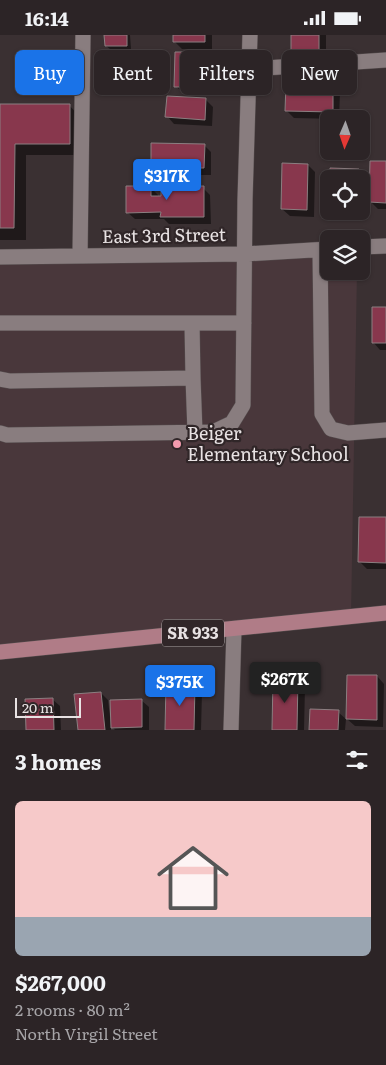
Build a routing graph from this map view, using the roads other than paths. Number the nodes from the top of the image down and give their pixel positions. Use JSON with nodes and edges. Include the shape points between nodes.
{"nodes":[{"id":1,"x":83,"y":35,"type":"edge"},
{"id":2,"x":250,"y":35,"type":"edge"},
{"id":3,"x":250,"y":50,"type":"edge"},
{"id":4,"x":386,"y":59,"type":"edge"},
{"id":5,"x":272,"y":67,"type":"edge"},
{"id":6,"x":248,"y":95,"type":"edge"},
{"id":7,"x":386,"y":246,"type":"edge"},
{"id":8,"x":370,"y":247,"type":"edge"},
{"id":9,"x":320,"y":249,"type":"edge"},
{"id":10,"x":246,"y":254,"type":"junction"},
{"id":11,"x":80,"y":255,"type":"junction"},
{"id":12,"x":0,"y":257,"type":"edge"},
{"id":13,"x":324,"y":280,"type":"edge"},
{"id":14,"x":0,"y":323,"type":"edge"},
{"id":15,"x":192,"y":323,"type":"junction"},
{"id":16,"x":244,"y":323,"type":"junction"},
{"id":17,"x":194,"y":378,"type":"junction"},
{"id":18,"x":0,"y":379,"type":"edge"},
{"id":19,"x":386,"y":430,"type":"edge"},
{"id":20,"x":195,"y":432,"type":"junction"},
{"id":21,"x":0,"y":433,"type":"edge"},
{"id":22,"x":386,"y":613,"type":"edge"},
{"id":23,"x":234,"y":629,"type":"junction"},
{"id":24,"x":0,"y":653,"type":"edge"},
{"id":25,"x":231,"y":730,"type":"edge"}],
"edges":[{"from":1,"to":11,"type":"street"},
{"from":2,"to":3,"type":"street"},
{"from":4,"to":5,"type":"street"},
{"from":6,"to":10,"type":"street"},
{"from":7,"to":8,"type":"street"},
{"from":9,"to":10,"type":"street","name":"East 3rd Street"},
{"from":10,"to":11,"type":"street","name":"East 3rd Street"},
{"from":10,"to":16,"type":"street"},
{"from":11,"to":12,"type":"street","name":"East 3rd Street"},
{"from":13,"to":19,"type":"street","via":[[322,414],[331,429],[348,433]]},
{"from":14,"to":15,"type":"street"},
{"from":15,"to":16,"type":"street"},
{"from":15,"to":17,"type":"street"},
{"from":16,"to":20,"type":"street","via":[[243,405],[232,423],[214,432]]},
{"from":17,"to":18,"type":"street"},
{"from":17,"to":20,"type":"street"},
{"from":20,"to":21,"type":"street"},
{"from":22,"to":23,"type":"main road","number":"SR 933"},
{"from":23,"to":24,"type":"main road","number":"SR 933"},
{"from":23,"to":25,"type":"street"}]}
